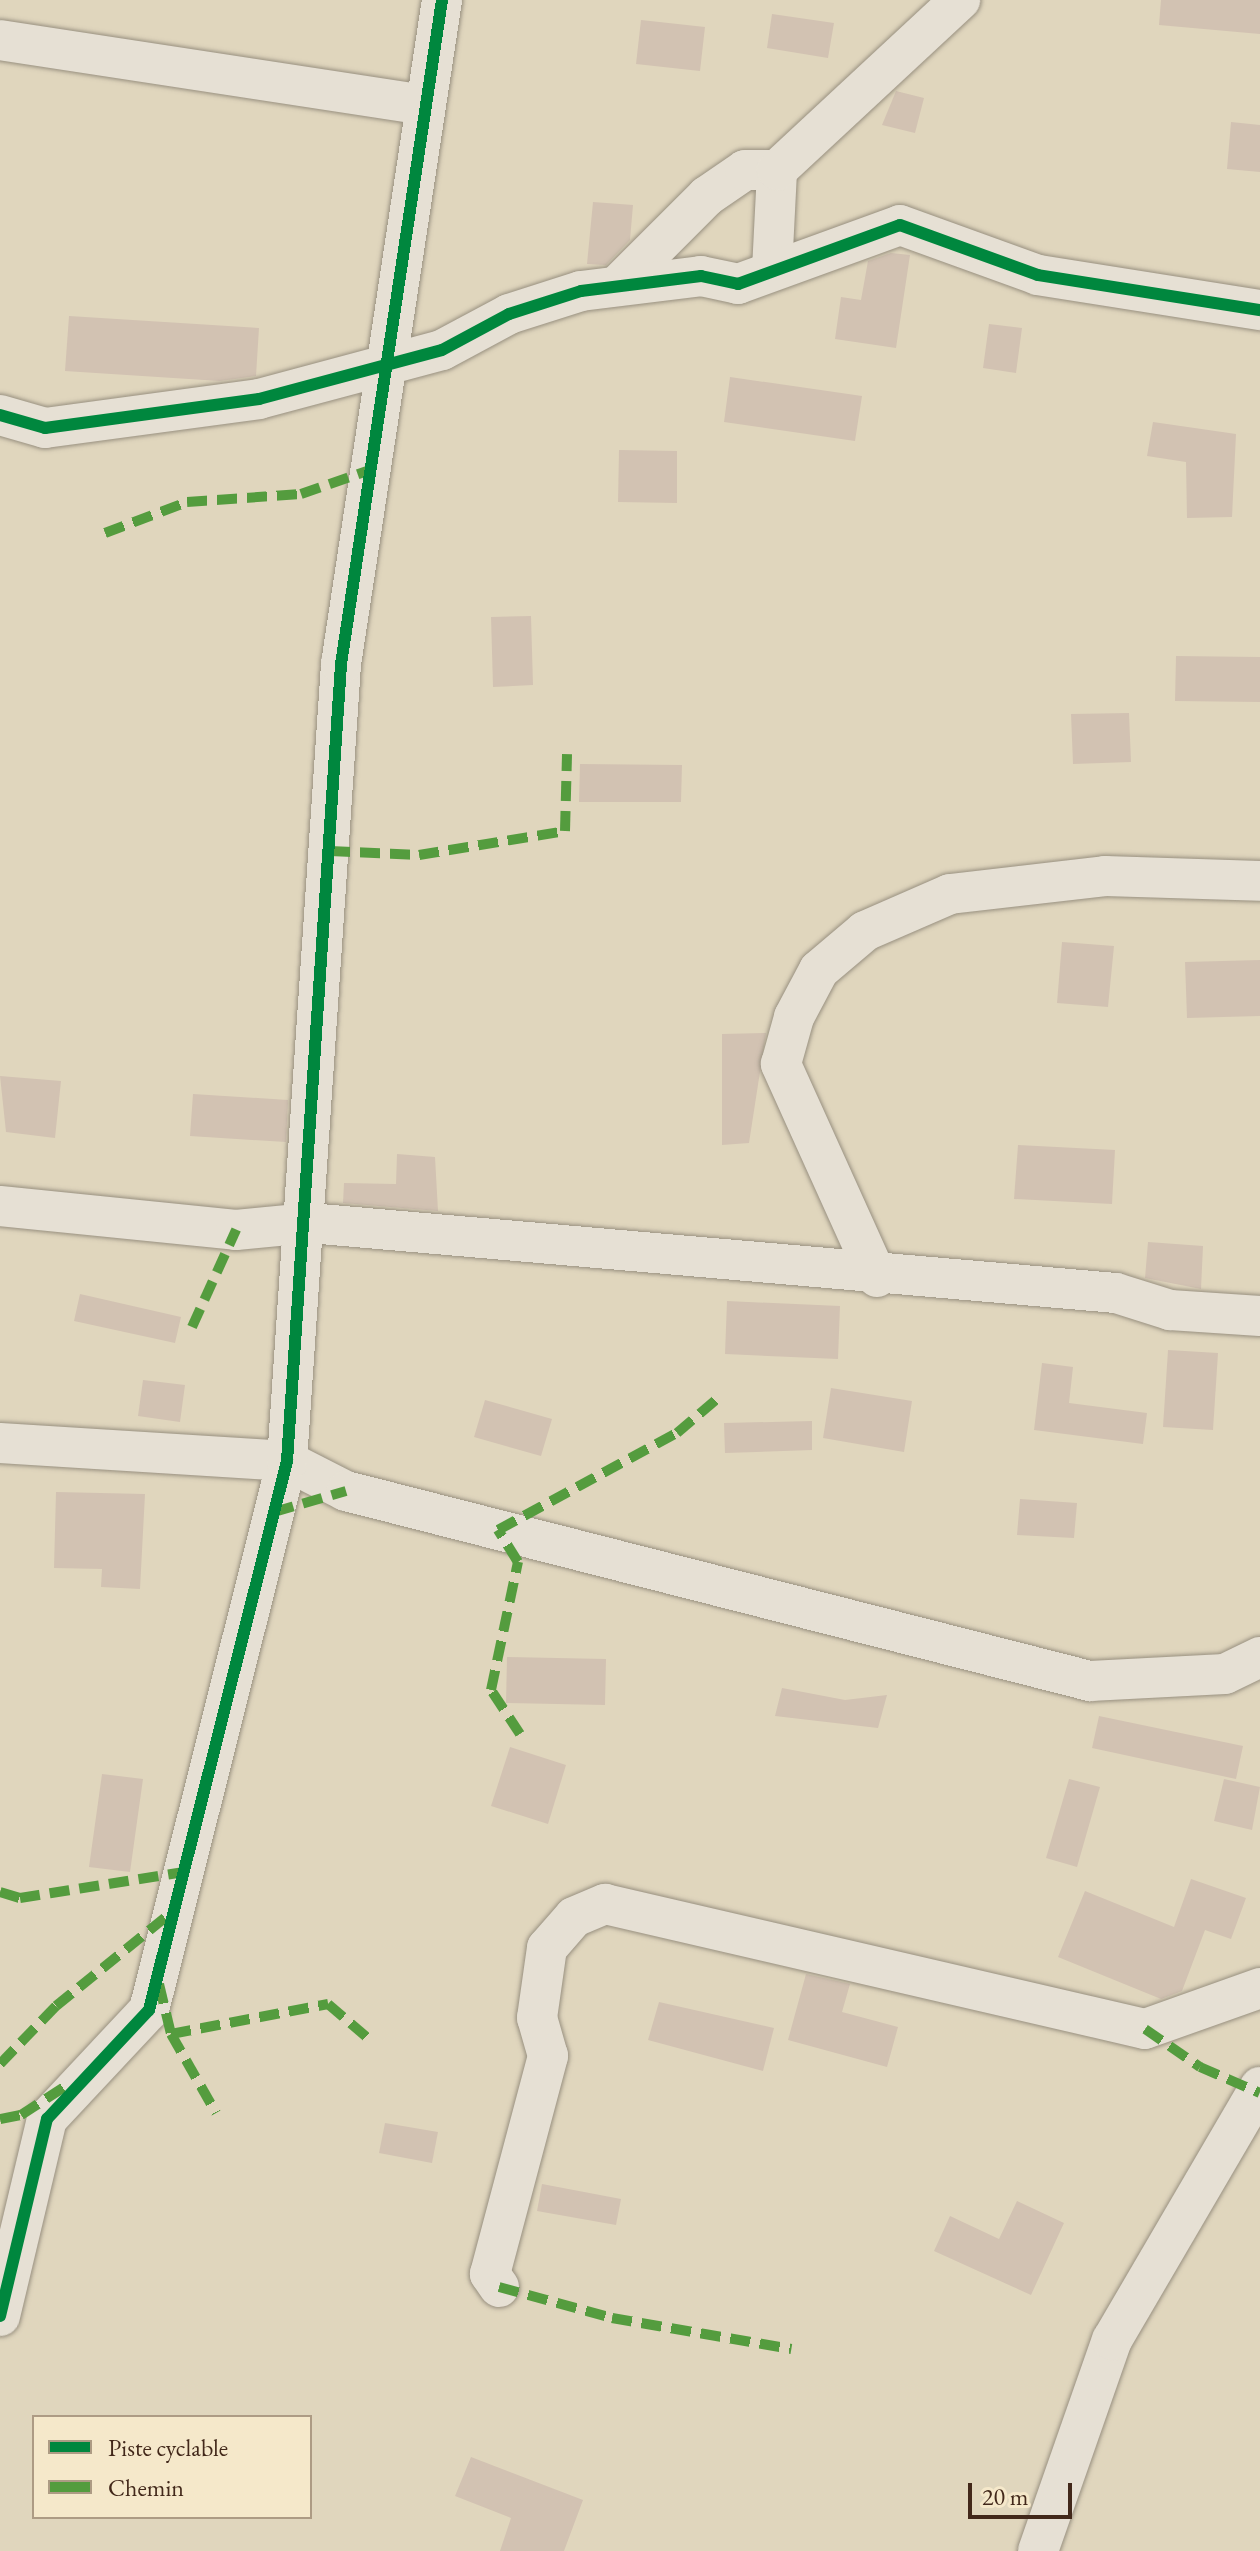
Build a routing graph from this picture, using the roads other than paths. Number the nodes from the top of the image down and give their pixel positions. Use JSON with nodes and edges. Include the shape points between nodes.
{"nodes":[{"id":1,"x":442,"y":0,"type":"edge"},
{"id":2,"x":960,"y":0,"type":"edge"},
{"id":3,"x":0,"y":40,"type":"edge"},
{"id":4,"x":423,"y":105,"type":"junction"},
{"id":5,"x":777,"y":170,"type":"junction"},
{"id":6,"x":665,"y":233,"type":"junction"},
{"id":7,"x":772,"y":270,"type":"junction"},
{"id":8,"x":701,"y":276,"type":"junction"},
{"id":9,"x":618,"y":285,"type":"junction"},
{"id":10,"x":1260,"y":310,"type":"edge"},
{"id":11,"x":385,"y":366,"type":"junction"},
{"id":12,"x":0,"y":415,"type":"edge"},
{"id":13,"x":1260,"y":881,"type":"edge"},
{"id":14,"x":0,"y":1206,"type":"edge"},
{"id":15,"x":309,"y":1223,"type":"junction"},
{"id":16,"x":877,"y":1277,"type":"junction"},
{"id":17,"x":1260,"y":1316,"type":"edge"},
{"id":18,"x":0,"y":1443,"type":"edge"},
{"id":19,"x":287,"y":1461,"type":"junction"},
{"id":20,"x":1260,"y":1657,"type":"edge"},
{"id":21,"x":1260,"y":1988,"type":"edge"},
{"id":22,"x":1260,"y":2087,"type":"edge"},
{"id":23,"x":499,"y":2287,"type":"dead end"},
{"id":24,"x":0,"y":2316,"type":"edge"},
{"id":25,"x":1038,"y":2551,"type":"edge"}],
"edges":[{"from":1,"to":4,"type":"street"},
{"from":2,"to":5,"type":"street"},
{"from":3,"to":4,"type":"street"},
{"from":4,"to":11,"type":"street"},
{"from":5,"to":6,"type":"street","via":[[745,170]]},
{"from":5,"to":7,"type":"street"},
{"from":6,"to":8,"type":"street"},
{"from":6,"to":9,"type":"street"},
{"from":7,"to":8,"type":"street","via":[[738,284]]},
{"from":7,"to":10,"type":"street","via":[[900,225],[1038,275]]},
{"from":8,"to":9,"type":"street"},
{"from":9,"to":11,"type":"street","via":[[509,314],[442,350]]},
{"from":11,"to":12,"type":"street","via":[[259,399],[148,416],[45,428]]},
{"from":11,"to":15,"type":"street","via":[[341,664]]},
{"from":13,"to":16,"type":"street","via":[[1105,876],[950,894],[865,931],[819,970],[794,1017],[781,1064]]},
{"from":14,"to":15,"type":"street","via":[[236,1230]]},
{"from":15,"to":16,"type":"street"},
{"from":15,"to":19,"type":"street"},
{"from":16,"to":17,"type":"street","via":[[1116,1293],[1170,1310]]},
{"from":18,"to":19,"type":"street"},
{"from":19,"to":20,"type":"street","via":[[346,1491],[1090,1681],[1225,1674]]},
{"from":19,"to":24,"type":"street","via":[[149,2010],[47,2119]]},
{"from":21,"to":23,"type":"street","via":[[1145,2029],[605,1904],[574,1917],[547,1948],[537,2018],[548,2056],[490,2274]]},
{"from":22,"to":25,"type":"street","via":[[1112,2340]]}]}
